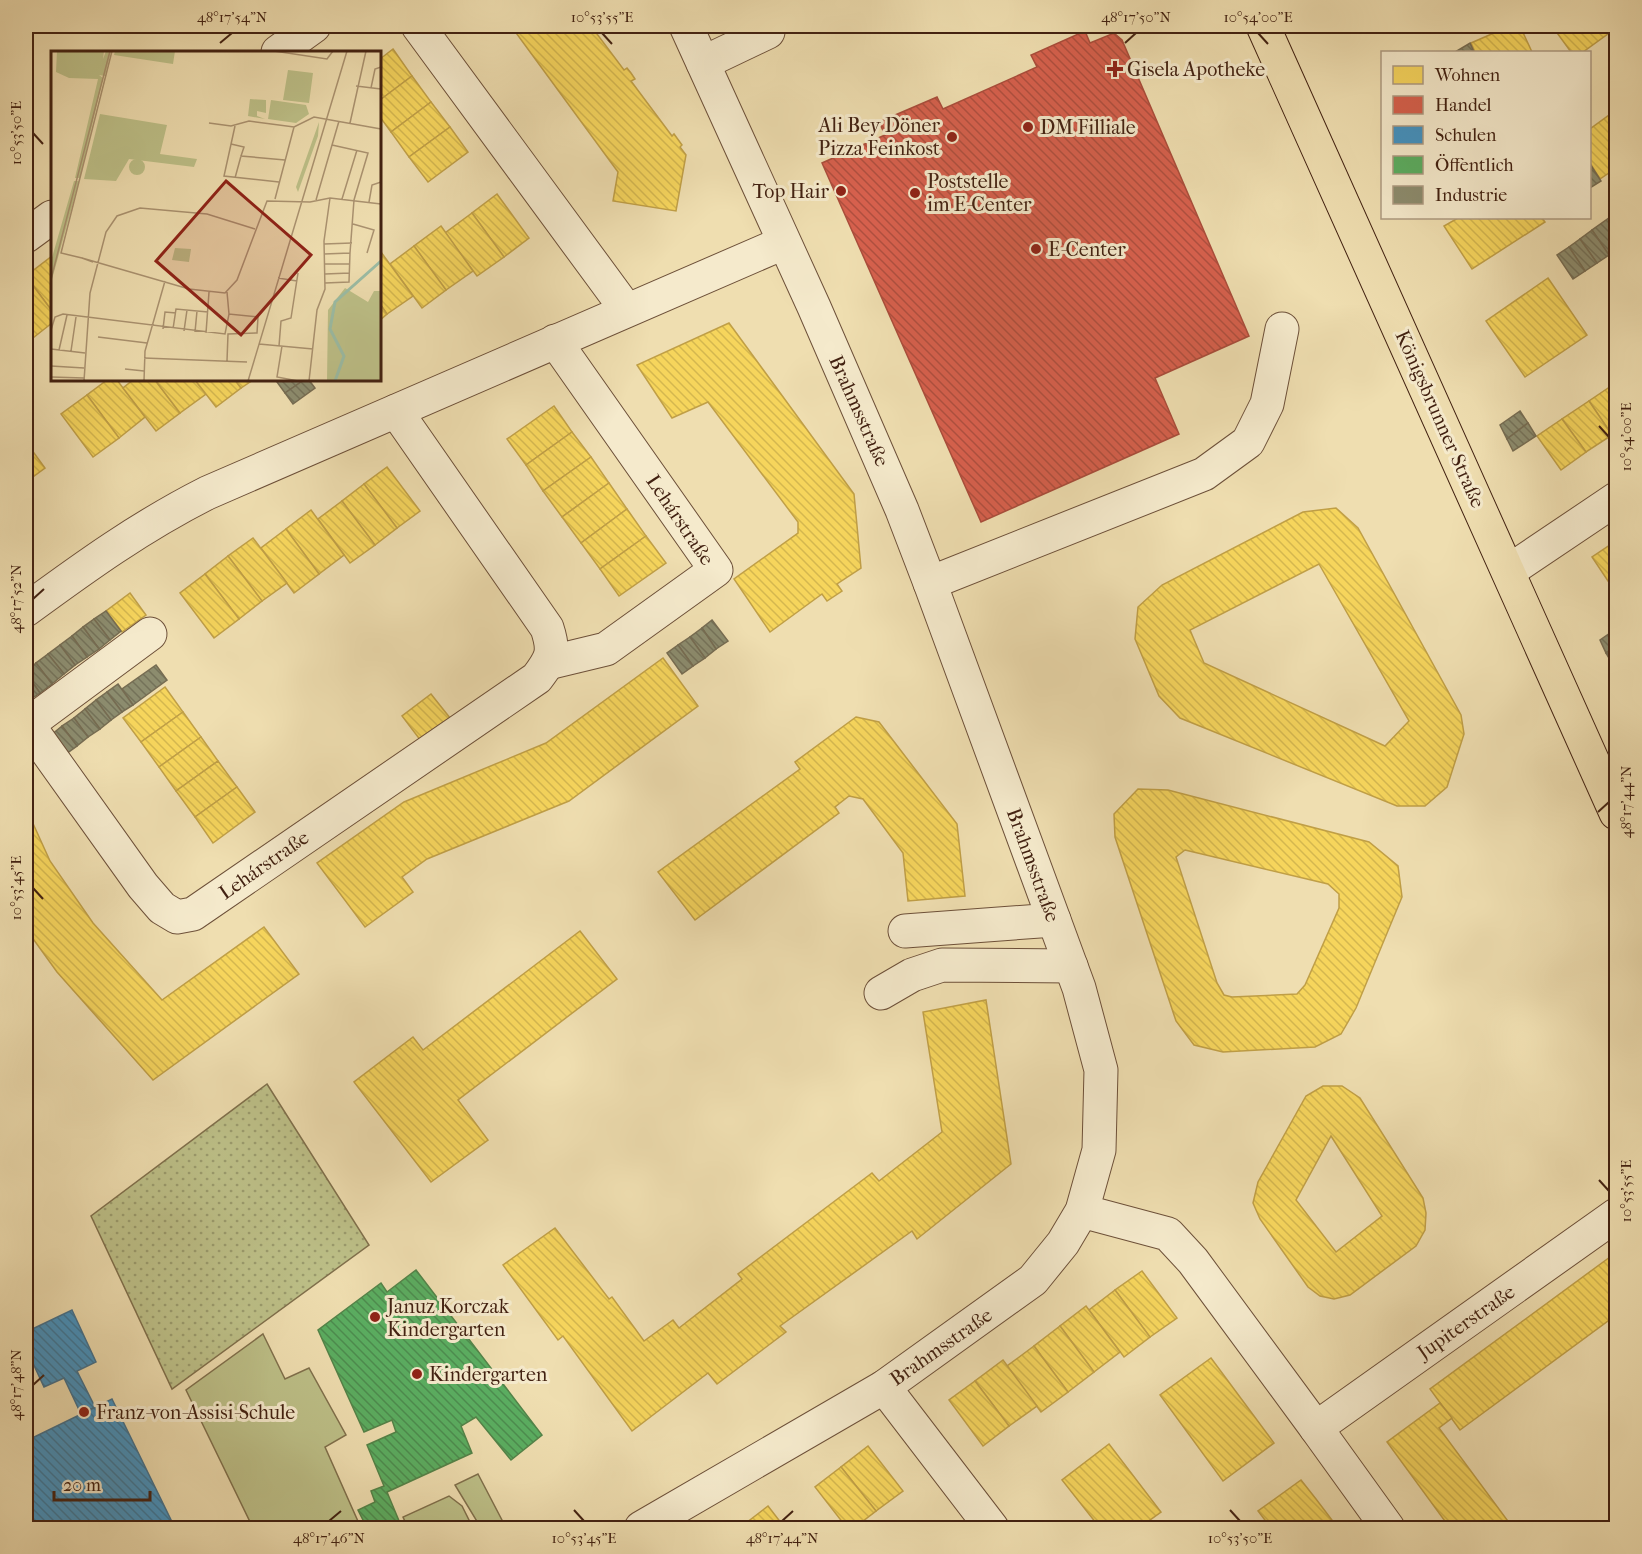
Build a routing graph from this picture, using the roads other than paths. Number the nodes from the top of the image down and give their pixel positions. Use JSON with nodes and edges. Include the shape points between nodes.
{"nodes":[{"id":1,"x":314,"y":26,"type":"edge"},
{"id":2,"x":418,"y":26,"type":"edge"},
{"id":3,"x":686,"y":26,"type":"edge"},
{"id":4,"x":1263,"y":26,"type":"edge"},
{"id":5,"x":768,"y":32,"type":"dead end"},
{"id":6,"x":279,"y":51,"type":"edge"},
{"id":7,"x":703,"y":63,"type":"junction"},
{"id":8,"x":51,"y":218,"type":"edge"},
{"id":9,"x":26,"y":236,"type":"edge"},
{"id":10,"x":783,"y":243,"type":"junction"},
{"id":11,"x":626,"y":309,"type":"junction"},
{"id":12,"x":1282,"y":330,"type":"dead end"},
{"id":13,"x":555,"y":341,"type":"junction"},
{"id":14,"x":396,"y":411,"type":"junction"},
{"id":15,"x":1617,"y":499,"type":"edge"},
{"id":16,"x":1509,"y":572,"type":"junction"},
{"id":17,"x":930,"y":583,"type":"junction"},
{"id":18,"x":26,"y":610,"type":"edge"},
{"id":19,"x":150,"y":634,"type":"dead end"},
{"id":20,"x":548,"y":663,"type":"junction"},
{"id":21,"x":26,"y":724,"type":"edge"},
{"id":22,"x":1617,"y":813,"type":"edge"},
{"id":23,"x":1054,"y":920,"type":"junction"},
{"id":24,"x":905,"y":931,"type":"dead end"},
{"id":25,"x":1071,"y":966,"type":"junction"},
{"id":26,"x":881,"y":993,"type":"dead end"},
{"id":27,"x":1082,"y":1211,"type":"junction"},
{"id":28,"x":1617,"y":1215,"type":"edge"},
{"id":29,"x":884,"y":1387,"type":"junction"},
{"id":30,"x":1316,"y":1428,"type":"junction"},
{"id":31,"x":641,"y":1528,"type":"edge"},
{"id":32,"x":992,"y":1528,"type":"edge"},
{"id":33,"x":1388,"y":1528,"type":"edge"}],
"edges":[{"from":1,"to":6,"type":"street"},
{"from":2,"to":11,"type":"street"},
{"from":3,"to":7,"type":"street","name":"Brahmsstraße"},
{"from":4,"to":16,"type":"main road","name":"Königsbrunner Straße"},
{"from":5,"to":7,"type":"street"},
{"from":7,"to":10,"type":"street","name":"Brahmsstraße"},
{"from":8,"to":9,"type":"street"},
{"from":10,"to":11,"type":"street"},
{"from":10,"to":17,"type":"street","name":"Brahmsstraße","via":[[902,510]]},
{"from":11,"to":13,"type":"street"},
{"from":12,"to":17,"type":"street","via":[[1267,404],[1248,442],[1204,474]]},
{"from":13,"to":14,"type":"street"},
{"from":13,"to":20,"type":"street","name":"Lehárstraße","via":[[716,570],[606,649]]},
{"from":14,"to":18,"type":"street","via":[[207,493],[155,520]]},
{"from":14,"to":20,"type":"street","via":[[547,628],[553,647]]},
{"from":15,"to":16,"type":"street"},
{"from":16,"to":22,"type":"main road","name":"Königsbrunner Straße"},
{"from":17,"to":23,"type":"street","name":"Brahmsstraße"},
{"from":19,"to":21,"type":"street"},
{"from":20,"to":21,"type":"street","name":"Lehárstraße","via":[[537,678],[193,914],[177,917],[162,908],[143,886]]},
{"from":23,"to":24,"type":"street"},
{"from":23,"to":25,"type":"street","name":"Brahmsstraße"},
{"from":25,"to":26,"type":"street","via":[[942,964]]},
{"from":25,"to":27,"type":"street","name":"Brahmsstraße","via":[[1101,1070],[1099,1150]]},
{"from":27,"to":29,"type":"street","name":"Brahmsstraße","via":[[1034,1280]]},
{"from":27,"to":30,"type":"street","via":[[1168,1234],[1193,1261]]},
{"from":28,"to":30,"type":"street","name":"Jupiterstraße"},
{"from":29,"to":31,"type":"street","name":"Brahmsstraße"},
{"from":29,"to":32,"type":"street"},
{"from":30,"to":33,"type":"street"}]}
